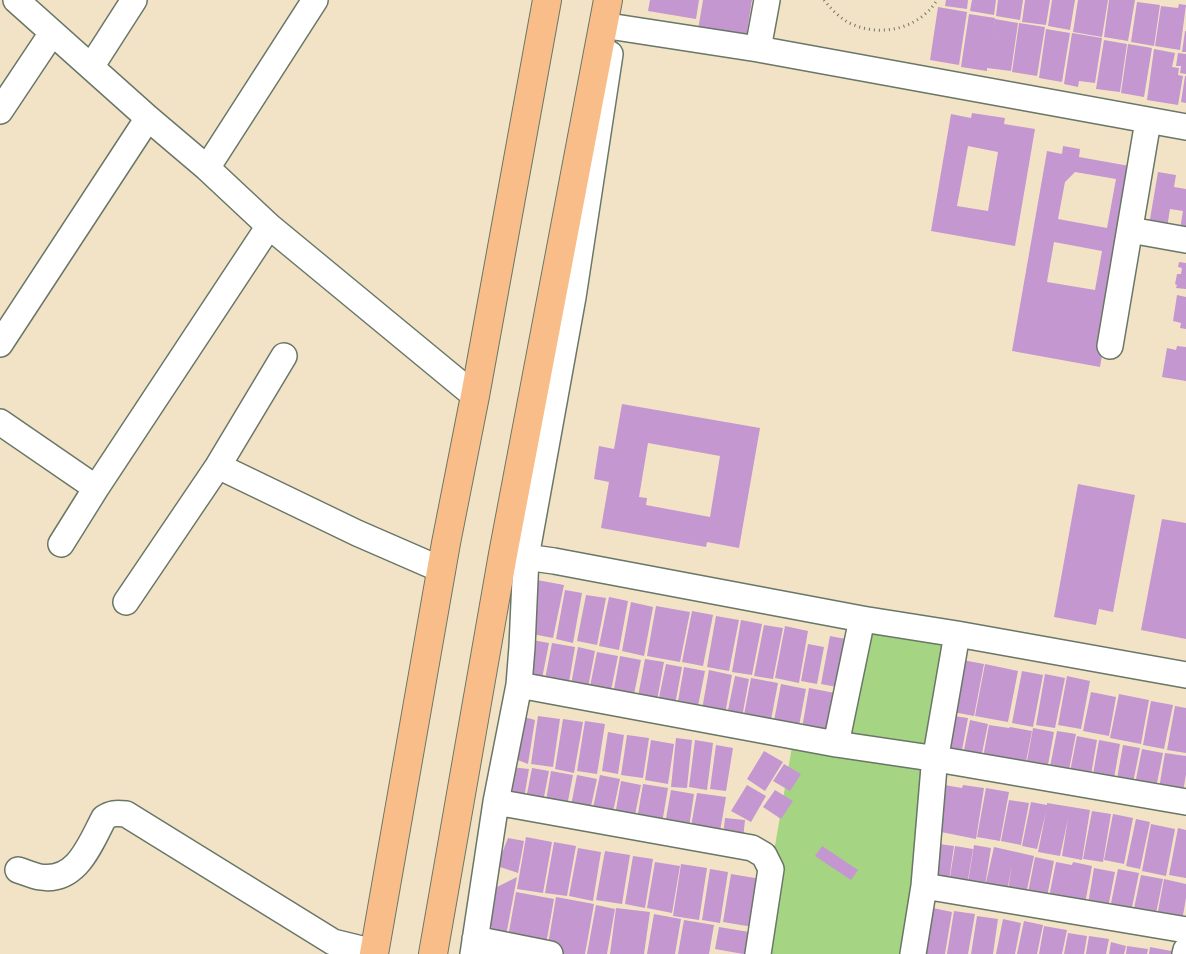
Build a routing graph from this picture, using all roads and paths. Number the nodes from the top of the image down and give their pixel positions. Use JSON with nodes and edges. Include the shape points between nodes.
{"nodes":[{"id":1,"x":16,"y":0,"type":"edge"},
{"id":2,"x":134,"y":0,"type":"edge"},
{"id":3,"x":315,"y":0,"type":"edge"},
{"id":4,"x":547,"y":0,"type":"edge"},
{"id":5,"x":608,"y":0,"type":"edge"},
{"id":6,"x":620,"y":0,"type":"edge"},
{"id":7,"x":768,"y":0,"type":"edge"},
{"id":8,"x":824,"y":0,"type":"edge"},
{"id":9,"x":937,"y":0,"type":"edge"},
{"id":10,"x":614,"y":27,"type":"junction"},
{"id":11,"x":52,"y":33,"type":"junction"},
{"id":12,"x":758,"y":49,"type":"junction"},
{"id":13,"x":91,"y":67,"type":"junction"},
{"id":14,"x":0,"y":111,"type":"edge"},
{"id":15,"x":148,"y":118,"type":"junction"},
{"id":16,"x":1148,"y":121,"type":"junction"},
{"id":17,"x":1186,"y":128,"type":"edge"},
{"id":18,"x":207,"y":168,"type":"junction"},
{"id":19,"x":269,"y":226,"type":"junction"},
{"id":20,"x":1130,"y":230,"type":"junction"},
{"id":21,"x":1186,"y":240,"type":"edge"},
{"id":22,"x":0,"y":344,"type":"edge"},
{"id":23,"x":1110,"y":346,"type":"dead end"},
{"id":24,"x":284,"y":356,"type":"dead end"},
{"id":25,"x":475,"y":396,"type":"junction"},
{"id":26,"x":0,"y":422,"type":"edge"},
{"id":27,"x":218,"y":466,"type":"junction"},
{"id":28,"x":96,"y":488,"type":"junction"},
{"id":29,"x":61,"y":544,"type":"dead end"},
{"id":30,"x":514,"y":555,"type":"junction"},
{"id":31,"x":442,"y":570,"type":"junction"},
{"id":32,"x":126,"y":602,"type":"dead end"},
{"id":33,"x":862,"y":619,"type":"junction"},
{"id":34,"x":957,"y":634,"type":"junction"},
{"id":35,"x":1186,"y":675,"type":"edge"},
{"id":36,"x":519,"y":684,"type":"junction"},
{"id":37,"x":836,"y":744,"type":"junction"},
{"id":38,"x":936,"y":759,"type":"junction"},
{"id":39,"x":496,"y":802,"type":"junction"},
{"id":40,"x":1186,"y":802,"type":"edge"},
{"id":41,"x":18,"y":870,"type":"dead end"},
{"id":42,"x":924,"y":886,"type":"junction"},
{"id":43,"x":1186,"y":930,"type":"edge"},
{"id":44,"x":474,"y":947,"type":"edge"},
{"id":45,"x":1186,"y":950,"type":"edge"},
{"id":46,"x":374,"y":953,"type":"edge"},
{"id":47,"x":433,"y":954,"type":"edge"},
{"id":48,"x":550,"y":954,"type":"edge"},
{"id":49,"x":758,"y":954,"type":"edge"},
{"id":50,"x":913,"y":954,"type":"edge"},
{"id":51,"x":1186,"y":954,"type":"edge"}],
"edges":[{"from":1,"to":11,"type":"street"},
{"from":2,"to":13,"type":"street"},
{"from":3,"to":18,"type":"street"},
{"from":4,"to":25,"type":"highway"},
{"from":5,"to":30,"type":"highway"},
{"from":6,"to":10,"type":"street"},
{"from":7,"to":12,"type":"street"},
{"from":8,"to":9,"type":"path","via":[[834,13],[852,25],[874,31],[896,29],[917,20]]},
{"from":10,"to":12,"type":"street"},
{"from":10,"to":30,"type":"street","via":[[574,297]]},
{"from":11,"to":13,"type":"street"},
{"from":11,"to":14,"type":"street"},
{"from":12,"to":16,"type":"street"},
{"from":13,"to":15,"type":"street"},
{"from":15,"to":18,"type":"street"},
{"from":15,"to":22,"type":"street"},
{"from":16,"to":17,"type":"street"},
{"from":16,"to":20,"type":"street"},
{"from":18,"to":19,"type":"street"},
{"from":19,"to":25,"type":"street"},
{"from":19,"to":28,"type":"street"},
{"from":20,"to":21,"type":"street"},
{"from":20,"to":23,"type":"street"},
{"from":24,"to":27,"type":"street"},
{"from":25,"to":31,"type":"highway"},
{"from":26,"to":28,"type":"street"},
{"from":27,"to":31,"type":"street"},
{"from":27,"to":32,"type":"street"},
{"from":28,"to":29,"type":"street"},
{"from":30,"to":33,"type":"street"},
{"from":30,"to":36,"type":"street","via":[[522,647]]},
{"from":30,"to":47,"type":"highway"},
{"from":31,"to":46,"type":"highway"},
{"from":33,"to":34,"type":"street"},
{"from":33,"to":37,"type":"street"},
{"from":34,"to":35,"type":"street"},
{"from":34,"to":38,"type":"street"},
{"from":36,"to":37,"type":"street"},
{"from":36,"to":39,"type":"street"},
{"from":37,"to":38,"type":"street"},
{"from":38,"to":40,"type":"street"},
{"from":38,"to":42,"type":"street"},
{"from":39,"to":44,"type":"street"},
{"from":39,"to":49,"type":"street","via":[[752,848],[764,855],[770,868]]},
{"from":41,"to":46,"type":"street","via":[[40,877],[67,873],[78,864],[104,818],[110,814],[126,814],[333,942]]},
{"from":42,"to":43,"type":"street"},
{"from":42,"to":50,"type":"street"},
{"from":44,"to":48,"type":"street"},
{"from":45,"to":51,"type":"street"}]}
